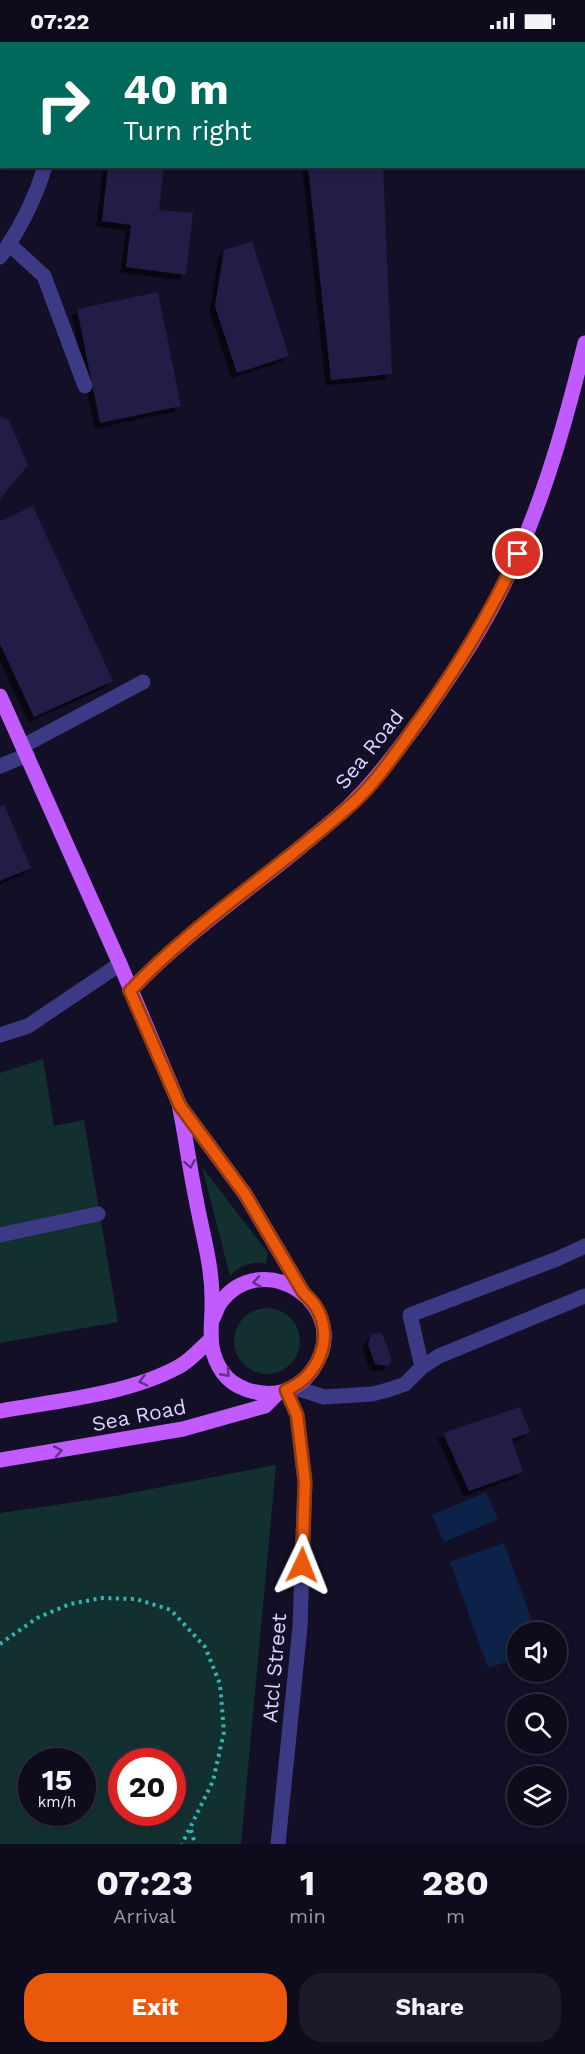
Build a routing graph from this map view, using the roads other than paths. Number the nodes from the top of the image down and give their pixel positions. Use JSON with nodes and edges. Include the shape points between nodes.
{"nodes":[{"id":1,"x":44,"y":168,"type":"edge"},
{"id":2,"x":9,"y":244,"type":"junction"},
{"id":3,"x":0,"y":257,"type":"edge"},
{"id":4,"x":585,"y":343,"type":"edge"},
{"id":5,"x":85,"y":386,"type":"dead end"},
{"id":6,"x":142,"y":682,"type":"dead end"},
{"id":7,"x":0,"y":696,"type":"edge"},
{"id":8,"x":25,"y":751,"type":"junction"},
{"id":9,"x":0,"y":766,"type":"edge"},
{"id":10,"x":120,"y":964,"type":"junction"},
{"id":11,"x":130,"y":991,"type":"junction"},
{"id":12,"x":0,"y":1035,"type":"edge"},
{"id":13,"x":180,"y":1106,"type":"junction"},
{"id":14,"x":98,"y":1214,"type":"dead end"},
{"id":15,"x":0,"y":1234,"type":"edge"},
{"id":16,"x":585,"y":1246,"type":"edge"},
{"id":17,"x":303,"y":1292,"type":"junction"},
{"id":18,"x":585,"y":1296,"type":"edge"},
{"id":19,"x":212,"y":1320,"type":"junction"},
{"id":20,"x":210,"y":1340,"type":"junction"},
{"id":21,"x":422,"y":1367,"type":"junction"},
{"id":22,"x":286,"y":1390,"type":"junction"},
{"id":23,"x":0,"y":1411,"type":"edge"},
{"id":24,"x":0,"y":1460,"type":"edge"},
{"id":25,"x":278,"y":1844,"type":"edge"}],
"edges":[{"from":1,"to":2,"type":"street","via":[[20,229]]},
{"from":2,"to":3,"type":"street"},
{"from":2,"to":5,"type":"street","via":[[44,276]]},
{"from":4,"to":11,"type":"main road","name":"Sea Road","via":[[568,411],[518,554],[466,653],[432,704],[355,801],[187,937]]},
{"from":6,"to":8,"type":"street"},
{"from":7,"to":8,"type":"main road"},
{"from":8,"to":9,"type":"street"},
{"from":8,"to":10,"type":"main road"},
{"from":10,"to":11,"type":"main road"},
{"from":10,"to":12,"type":"street","via":[[28,1026]]},
{"from":11,"to":13,"type":"main road"},
{"from":13,"to":17,"type":"main road","via":[[245,1194]]},
{"from":13,"to":19,"type":"main road","one_way":true,"via":[[212,1277]]},
{"from":14,"to":15,"type":"street"},
{"from":16,"to":21,"type":"street","via":[[410,1315]]},
{"from":17,"to":19,"type":"main road","one_way":true,"via":[[287,1283],[250,1282],[220,1303]]},
{"from":17,"to":22,"type":"main road","via":[[316,1306],[323,1323],[324,1342],[309,1376]]},
{"from":18,"to":21,"type":"street","via":[[439,1356]]},
{"from":19,"to":20,"type":"main road"},
{"from":20,"to":22,"type":"main road","one_way":true,"via":[[214,1359],[240,1387],[258,1393]]},
{"from":20,"to":23,"type":"main road","name":"Sea Road","one_way":true,"via":[[181,1366],[152,1379]]},
{"from":21,"to":22,"type":"street","via":[[405,1383],[372,1394],[324,1397]]},
{"from":24,"to":22,"type":"main road","name":"Sea Road","one_way":true,"via":[[183,1430],[265,1406]]},
{"from":22,"to":25,"type":"street","name":"Atcl Street","via":[[297,1415],[305,1482],[300,1627]]}]}
